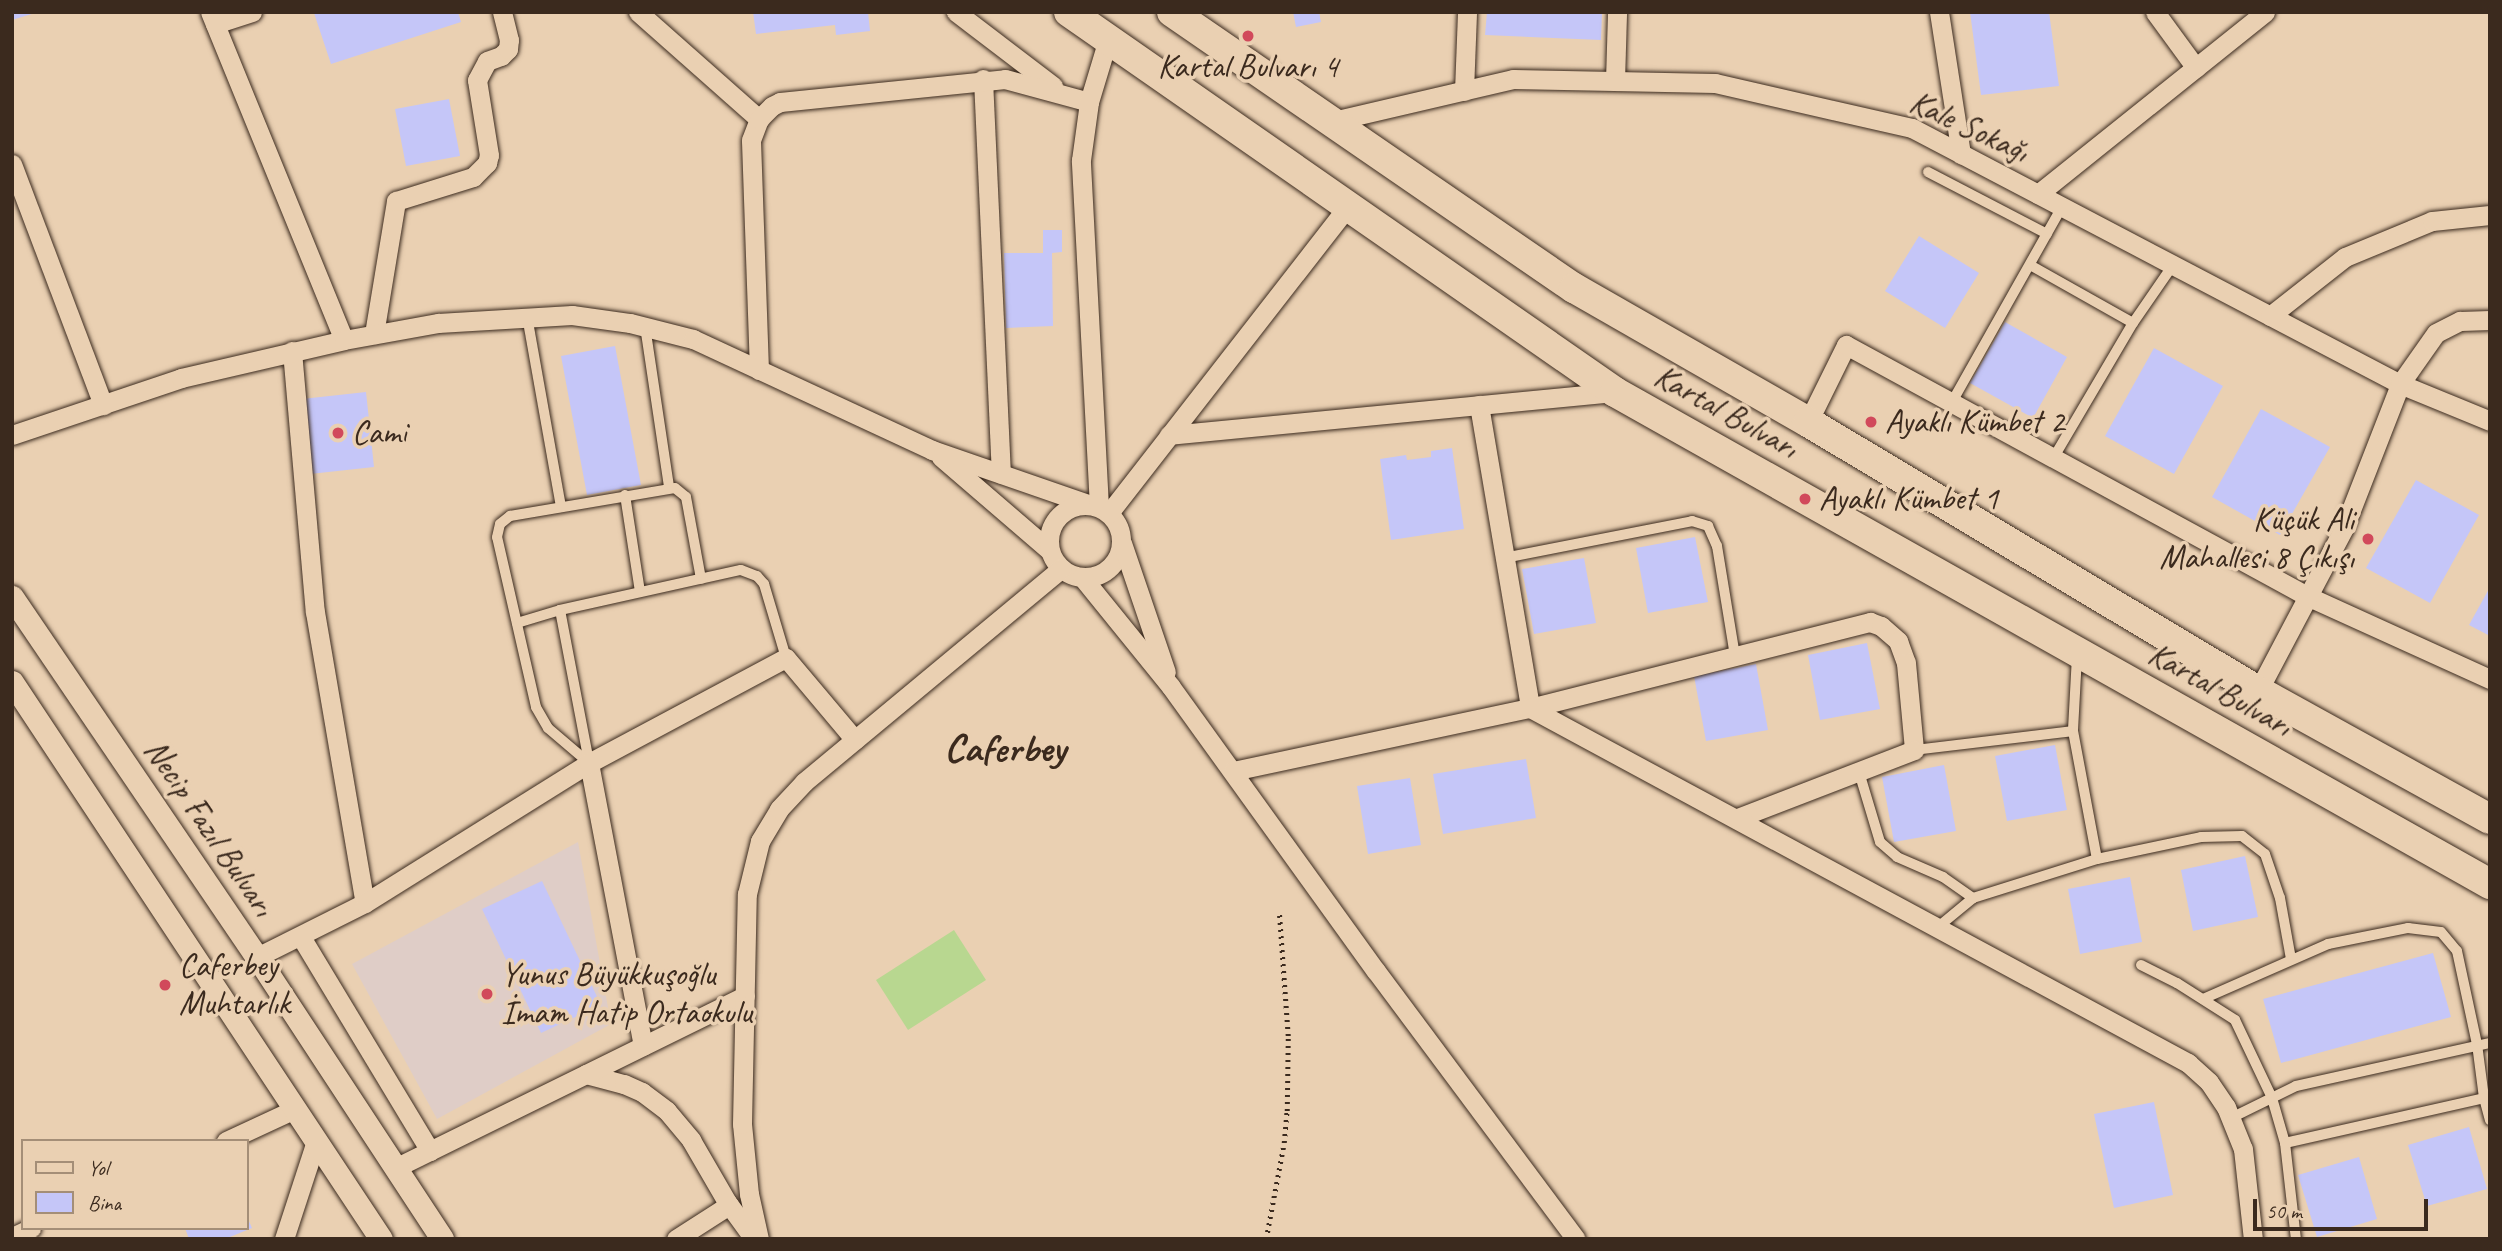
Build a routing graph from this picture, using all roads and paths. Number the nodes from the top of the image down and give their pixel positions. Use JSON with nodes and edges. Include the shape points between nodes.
{"nodes":[{"id":1,"x":252,"y":12,"type":"edge"},
{"id":2,"x":502,"y":12,"type":"edge"},
{"id":3,"x":638,"y":12,"type":"edge"},
{"id":4,"x":956,"y":12,"type":"edge"},
{"id":5,"x":1069,"y":12,"type":"edge"},
{"id":6,"x":1466,"y":12,"type":"edge"},
{"id":7,"x":1617,"y":12,"type":"edge"},
{"id":8,"x":1939,"y":12,"type":"edge"},
{"id":9,"x":2155,"y":12,"type":"edge"},
{"id":10,"x":2264,"y":12,"type":"edge"},
{"id":11,"x":1174,"y":13,"type":"edge"},
{"id":12,"x":212,"y":18,"type":"edge"},
{"id":13,"x":1108,"y":39,"type":"junction"},
{"id":14,"x":2196,"y":68,"type":"junction"},
{"id":15,"x":983,"y":79,"type":"junction"},
{"id":16,"x":1615,"y":81,"type":"junction"},
{"id":17,"x":1464,"y":90,"type":"junction"},
{"id":18,"x":1061,"y":92,"type":"junction"},
{"id":19,"x":1088,"y":102,"type":"junction"},
{"id":20,"x":759,"y":119,"type":"junction"},
{"id":21,"x":1333,"y":121,"type":"junction"},
{"id":22,"x":1961,"y":154,"type":"junction"},
{"id":23,"x":12,"y":164,"type":"edge"},
{"id":24,"x":1928,"y":172,"type":"dead end"},
{"id":25,"x":2038,"y":194,"type":"junction"},
{"id":26,"x":1348,"y":206,"type":"junction"},
{"id":27,"x":2062,"y":206,"type":"junction"},
{"id":28,"x":2490,"y":215,"type":"edge"},
{"id":29,"x":2047,"y":234,"type":"junction"},
{"id":30,"x":2030,"y":265,"type":"junction"},
{"id":31,"x":2173,"y":265,"type":"junction"},
{"id":32,"x":527,"y":316,"type":"junction"},
{"id":33,"x":2270,"y":316,"type":"junction"},
{"id":34,"x":2490,"y":320,"type":"edge"},
{"id":35,"x":2133,"y":323,"type":"junction"},
{"id":36,"x":645,"y":326,"type":"junction"},
{"id":37,"x":374,"y":334,"type":"junction"},
{"id":38,"x":344,"y":340,"type":"junction"},
{"id":39,"x":292,"y":351,"type":"junction"},
{"id":40,"x":759,"y":370,"type":"junction"},
{"id":41,"x":2400,"y":384,"type":"junction"},
{"id":42,"x":1615,"y":392,"type":"junction"},
{"id":43,"x":1952,"y":402,"type":"junction"},
{"id":44,"x":103,"y":405,"type":"junction"},
{"id":45,"x":1479,"y":405,"type":"junction"},
{"id":46,"x":2490,"y":421,"type":"edge"},
{"id":47,"x":1808,"y":422,"type":"junction"},
{"id":48,"x":12,"y":435,"type":"edge"},
{"id":49,"x":1169,"y":435,"type":"junction"},
{"id":50,"x":932,"y":450,"type":"junction"},
{"id":51,"x":2054,"y":457,"type":"junction"},
{"id":52,"x":1001,"y":474,"type":"junction"},
{"id":53,"x":669,"y":487,"type":"junction"},
{"id":54,"x":625,"y":495,"type":"junction"},
{"id":55,"x":561,"y":507,"type":"junction"},
{"id":56,"x":1098,"y":508,"type":"junction"},
{"id":57,"x":1122,"y":543,"type":"junction"},
{"id":58,"x":1049,"y":550,"type":"junction"},
{"id":59,"x":1504,"y":558,"type":"junction"},
{"id":60,"x":1061,"y":569,"type":"junction"},
{"id":61,"x":1083,"y":577,"type":"junction"},
{"id":62,"x":701,"y":579,"type":"junction"},
{"id":63,"x":640,"y":592,"type":"junction"},
{"id":64,"x":2307,"y":596,"type":"junction"},
{"id":65,"x":12,"y":597,"type":"edge"},
{"id":66,"x":560,"y":610,"type":"junction"},
{"id":67,"x":517,"y":623,"type":"junction"},
{"id":68,"x":2077,"y":652,"type":"junction"},
{"id":69,"x":1735,"y":656,"type":"junction"},
{"id":70,"x":786,"y":658,"type":"junction"},
{"id":71,"x":2490,"y":679,"type":"edge"},
{"id":72,"x":12,"y":682,"type":"edge"},
{"id":73,"x":1171,"y":687,"type":"junction"},
{"id":74,"x":2258,"y":691,"type":"junction"},
{"id":75,"x":1530,"y":708,"type":"junction"},
{"id":76,"x":2073,"y":731,"type":"junction"},
{"id":77,"x":855,"y":740,"type":"junction"},
{"id":78,"x":1914,"y":750,"type":"junction"},
{"id":79,"x":589,"y":763,"type":"junction"},
{"id":80,"x":1233,"y":771,"type":"junction"},
{"id":81,"x":1859,"y":772,"type":"junction"},
{"id":82,"x":1738,"y":818,"type":"junction"},
{"id":83,"x":2490,"y":819,"type":"edge"},
{"id":84,"x":2097,"y":859,"type":"junction"},
{"id":85,"x":2490,"y":884,"type":"edge"},
{"id":86,"x":1973,"y":898,"type":"junction"},
{"id":87,"x":365,"y":903,"type":"junction"},
{"id":88,"x":1279,"y":911,"type":"dead end"},
{"id":89,"x":1938,"y":927,"type":"junction"},
{"id":90,"x":301,"y":937,"type":"junction"},
{"id":91,"x":257,"y":957,"type":"junction"},
{"id":92,"x":2291,"y":959,"type":"junction"},
{"id":93,"x":2141,"y":965,"type":"dead end"},
{"id":94,"x":745,"y":996,"type":"junction"},
{"id":95,"x":2203,"y":999,"type":"junction"},
{"id":96,"x":2490,"y":1043,"type":"edge"},
{"id":97,"x":2477,"y":1044,"type":"junction"},
{"id":98,"x":643,"y":1046,"type":"junction"},
{"id":99,"x":586,"y":1074,"type":"junction"},
{"id":100,"x":2272,"y":1098,"type":"junction"},
{"id":101,"x":2484,"y":1098,"type":"junction"},
{"id":102,"x":295,"y":1109,"type":"junction"},
{"id":103,"x":2231,"y":1118,"type":"junction"},
{"id":104,"x":2490,"y":1120,"type":"edge"},
{"id":105,"x":230,"y":1139,"type":"edge"},
{"id":106,"x":316,"y":1141,"type":"junction"},
{"id":107,"x":2285,"y":1143,"type":"junction"},
{"id":108,"x":430,"y":1151,"type":"junction"},
{"id":109,"x":395,"y":1168,"type":"junction"},
{"id":110,"x":729,"y":1205,"type":"junction"},
{"id":111,"x":284,"y":1239,"type":"edge"},
{"id":112,"x":381,"y":1239,"type":"edge"},
{"id":113,"x":442,"y":1239,"type":"edge"},
{"id":114,"x":676,"y":1239,"type":"edge"},
{"id":115,"x":756,"y":1239,"type":"edge"},
{"id":116,"x":1266,"y":1239,"type":"edge"},
{"id":117,"x":1576,"y":1239,"type":"edge"},
{"id":118,"x":2253,"y":1239,"type":"edge"},
{"id":119,"x":2296,"y":1239,"type":"edge"}],
"edges":[{"from":1,"to":12,"type":"street"},
{"from":2,"to":37,"type":"street","via":[[508,49],[487,61],[477,80],[487,163],[473,177],[396,201]]},
{"from":3,"to":20,"type":"street"},
{"from":4,"to":18,"type":"street"},
{"from":5,"to":13,"type":"main road","name":"Kartal Bulvarı"},
{"from":6,"to":17,"type":"street"},
{"from":7,"to":16,"type":"street"},
{"from":8,"to":22,"type":"street"},
{"from":9,"to":14,"type":"street"},
{"from":10,"to":14,"type":"street"},
{"from":11,"to":21,"type":"main road","name":"Kartal Bulvarı"},
{"from":12,"to":38,"type":"street"},
{"from":13,"to":19,"type":"street"},
{"from":13,"to":26,"type":"main road","name":"Kartal Bulvarı"},
{"from":14,"to":25,"type":"street"},
{"from":15,"to":18,"type":"street","via":[[1005,79]]},
{"from":15,"to":20,"type":"street","via":[[780,102]]},
{"from":15,"to":52,"type":"street"},
{"from":16,"to":17,"type":"street","name":"Kale Sokağı","via":[[1513,79]]},
{"from":16,"to":22,"type":"street","name":"Kale Sokağı","via":[[1715,83],[1912,128]]},
{"from":17,"to":21,"type":"street","name":"Kale Sokağı"},
{"from":18,"to":19,"type":"street"},
{"from":19,"to":56,"type":"street","via":[[1081,186]]},
{"from":20,"to":40,"type":"street","via":[[751,152]]},
{"from":21,"to":47,"type":"main road","name":"Kartal Bulvarı","via":[[1574,288]]},
{"from":22,"to":25,"type":"street","name":"Kale Sokağı"},
{"from":23,"to":44,"type":"street"},
{"from":24,"to":29,"type":"lane"},
{"from":25,"to":27,"type":"street","name":"Kale Sokağı"},
{"from":26,"to":42,"type":"main road","name":"Kartal Bulvarı"},
{"from":26,"to":49,"type":"street"},
{"from":27,"to":29,"type":"lane"},
{"from":27,"to":31,"type":"street","name":"Kale Sokağı"},
{"from":28,"to":33,"type":"street","via":[[2432,222],[2344,257]]},
{"from":29,"to":30,"type":"lane"},
{"from":30,"to":35,"type":"lane"},
{"from":30,"to":43,"type":"lane"},
{"from":31,"to":33,"type":"street","name":"Kale Sokağı"},
{"from":31,"to":35,"type":"lane"},
{"from":32,"to":36,"type":"street","via":[[572,315]]},
{"from":32,"to":37,"type":"street"},
{"from":32,"to":55,"type":"lane"},
{"from":33,"to":41,"type":"street","name":"Kale Sokağı"},
{"from":34,"to":41,"type":"street","via":[[2460,321],[2436,333]]},
{"from":35,"to":51,"type":"lane"},
{"from":36,"to":40,"type":"street","via":[[693,339]]},
{"from":36,"to":53,"type":"lane"},
{"from":37,"to":38,"type":"street"},
{"from":38,"to":39,"type":"street"},
{"from":39,"to":44,"type":"street","via":[[181,378]]},
{"from":39,"to":87,"type":"street","via":[[315,612]]},
{"from":40,"to":50,"type":"street"},
{"from":41,"to":46,"type":"street","name":"Kale Sokağı"},
{"from":41,"to":64,"type":"street","via":[[2344,528]]},
{"from":42,"to":45,"type":"street"},
{"from":42,"to":68,"type":"main road","name":"Kartal Bulvarı"},
{"from":43,"to":47,"type":"street","via":[[1846,345]]},
{"from":43,"to":51,"type":"street"},
{"from":44,"to":48,"type":"street"},
{"from":45,"to":49,"type":"street"},
{"from":45,"to":59,"type":"street"},
{"from":47,"to":74,"type":"main road","name":"Kartal Bulvarı"},
{"from":49,"to":56,"type":"street"},
{"from":50,"to":52,"type":"street"},
{"from":50,"to":58,"type":"street"},
{"from":51,"to":64,"type":"street"},
{"from":52,"to":56,"type":"street"},
{"from":53,"to":54,"type":"lane"},
{"from":53,"to":62,"type":"lane","via":[[686,497]]},
{"from":54,"to":55,"type":"lane"},
{"from":54,"to":63,"type":"lane"},
{"from":55,"to":67,"type":"lane","via":[[510,516],[498,530]]},
{"from":56,"to":57,"type":"street","via":[[1121,532]]},
{"from":56,"to":58,"type":"street","via":[[1076,505],[1057,517],[1048,538]]},
{"from":57,"to":61,"type":"street","via":[[1105,572]]},
{"from":57,"to":73,"type":"street"},
{"from":58,"to":60,"type":"street"},
{"from":59,"to":69,"type":"lane","via":[[1692,521],[1708,526],[1717,546]]},
{"from":59,"to":75,"type":"street"},
{"from":60,"to":61,"type":"street"},
{"from":60,"to":77,"type":"street"},
{"from":61,"to":73,"type":"street"},
{"from":62,"to":63,"type":"lane"},
{"from":62,"to":70,"type":"lane","via":[[741,570],[757,576],[764,584]]},
{"from":63,"to":66,"type":"lane"},
{"from":64,"to":71,"type":"street"},
{"from":64,"to":74,"type":"street"},
{"from":65,"to":91,"type":"street","name":"Necip Fazıl Bulvarı"},
{"from":66,"to":67,"type":"lane"},
{"from":66,"to":79,"type":"lane"},
{"from":67,"to":79,"type":"lane","via":[[536,708],[548,727]]},
{"from":68,"to":76,"type":"lane"},
{"from":68,"to":85,"type":"main road","name":"Kartal Bulvarı"},
{"from":69,"to":75,"type":"street"},
{"from":69,"to":78,"type":"street","via":[[1870,622],[1881,626],[1898,640],[1903,651]]},
{"from":70,"to":77,"type":"street"},
{"from":70,"to":79,"type":"street"},
{"from":72,"to":102,"type":"street"},
{"from":73,"to":80,"type":"street"},
{"from":74,"to":83,"type":"main road","name":"Kartal Bulvarı"},
{"from":75,"to":80,"type":"street"},
{"from":75,"to":82,"type":"street"},
{"from":76,"to":78,"type":"lane"},
{"from":76,"to":84,"type":"lane"},
{"from":77,"to":94,"type":"street","via":[[791,795],[760,841],[747,894]]},
{"from":78,"to":81,"type":"street"},
{"from":79,"to":87,"type":"street"},
{"from":79,"to":98,"type":"street"},
{"from":80,"to":117,"type":"street"},
{"from":81,"to":82,"type":"street"},
{"from":81,"to":86,"type":"lane","via":[[1880,842],[1897,857],[1942,877]]},
{"from":82,"to":89,"type":"street"},
{"from":84,"to":86,"type":"lane"},
{"from":84,"to":92,"type":"lane","via":[[2201,837],[2242,836],[2265,854],[2280,898]]},
{"from":86,"to":89,"type":"lane"},
{"from":87,"to":90,"type":"street"},
{"from":88,"to":116,"type":"path","via":[[1288,1036],[1287,1111]]},
{"from":89,"to":103,"type":"street","via":[[2188,1063],[2209,1082]]},
{"from":90,"to":91,"type":"street"},
{"from":90,"to":108,"type":"street"},
{"from":91,"to":109,"type":"street","name":"Necip Fazıl Bulvarı"},
{"from":92,"to":95,"type":"lane"},
{"from":92,"to":97,"type":"lane","via":[[2328,944],[2408,928],[2441,932],[2457,951]]},
{"from":93,"to":95,"type":"lane"},
{"from":94,"to":98,"type":"street"},
{"from":94,"to":115,"type":"street","via":[[743,1137]]},
{"from":95,"to":100,"type":"lane","via":[[2235,1020]]},
{"from":96,"to":97,"type":"lane"},
{"from":97,"to":100,"type":"lane","via":[[2297,1086]]},
{"from":97,"to":101,"type":"lane"},
{"from":98,"to":99,"type":"street"},
{"from":99,"to":108,"type":"street"},
{"from":99,"to":110,"type":"street","via":[[642,1092],[667,1111],[691,1140]]},
{"from":100,"to":103,"type":"lane"},
{"from":100,"to":107,"type":"lane"},
{"from":101,"to":104,"type":"lane"},
{"from":101,"to":107,"type":"lane"},
{"from":102,"to":105,"type":"street"},
{"from":102,"to":106,"type":"street"},
{"from":103,"to":118,"type":"street","via":[[2245,1160]]},
{"from":106,"to":111,"type":"street"},
{"from":106,"to":112,"type":"street"},
{"from":107,"to":119,"type":"lane"},
{"from":108,"to":109,"type":"street"},
{"from":109,"to":113,"type":"street","name":"Necip Fazıl Bulvarı"},
{"from":110,"to":114,"type":"street"},
{"from":110,"to":115,"type":"street"}]}
